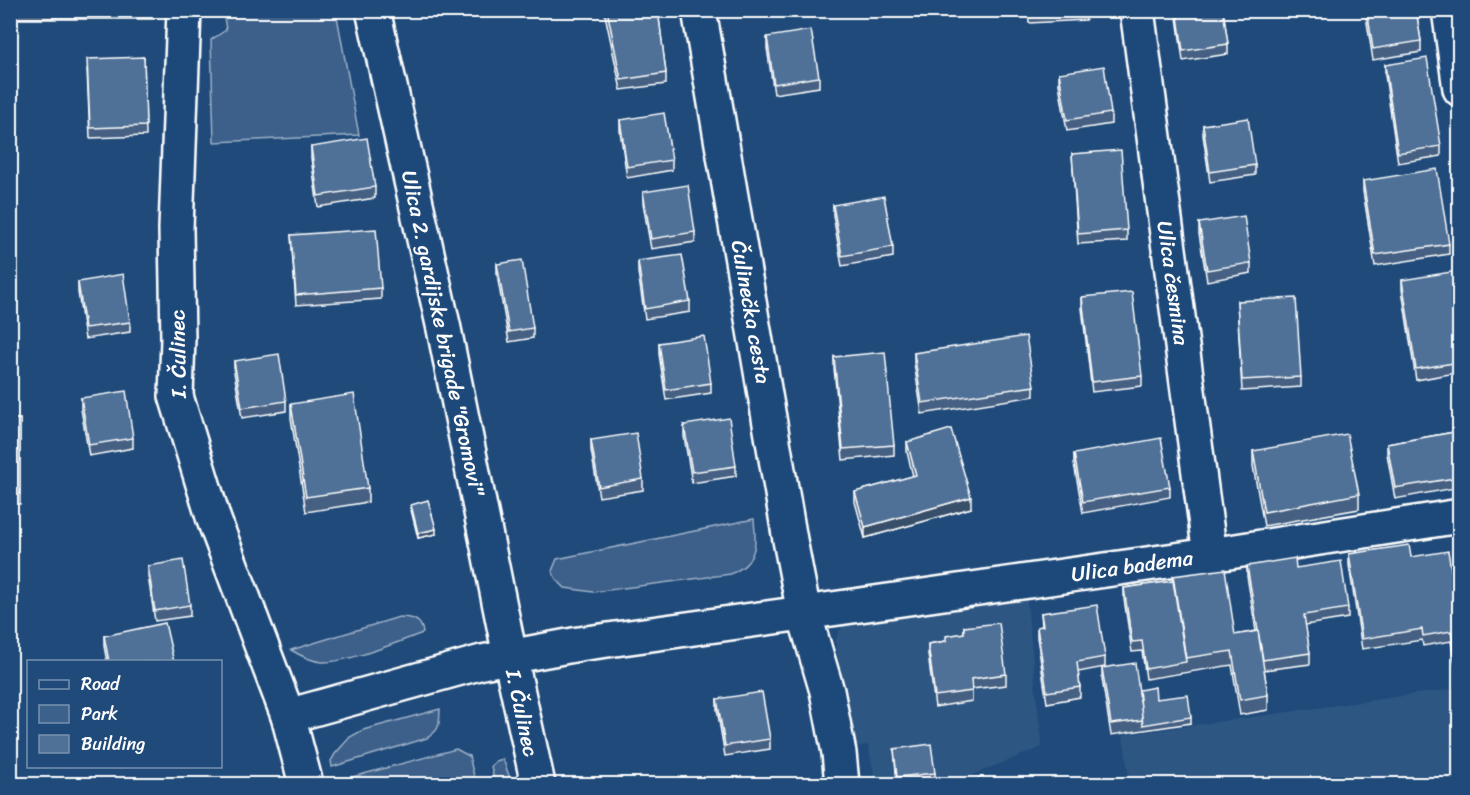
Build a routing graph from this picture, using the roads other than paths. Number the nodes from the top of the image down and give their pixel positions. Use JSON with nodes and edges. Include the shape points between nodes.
{"nodes":[{"id":1,"x":184,"y":10,"type":"edge"},
{"id":2,"x":373,"y":10,"type":"edge"},
{"id":3,"x":699,"y":10,"type":"edge"},
{"id":4,"x":1137,"y":10,"type":"edge"},
{"id":5,"x":1449,"y":10,"type":"edge"},
{"id":6,"x":1460,"y":89,"type":"edge"},
{"id":7,"x":1460,"y":516,"type":"edge"},
{"id":8,"x":1210,"y":555,"type":"junction"},
{"id":9,"x":804,"y":613,"type":"junction"},
{"id":10,"x":510,"y":656,"type":"junction"},
{"id":11,"x":288,"y":716,"type":"junction"},
{"id":12,"x":306,"y":784,"type":"edge"},
{"id":13,"x":538,"y":784,"type":"edge"},
{"id":14,"x":842,"y":784,"type":"edge"}],
"edges":[{"from":1,"to":11,"type":"street","name":"I. Čulinec","via":[[176,229],[176,396],[214,520]]},
{"from":2,"to":10,"type":"street","name":"Ulica 2. gardijske brigade \"Gromovi\"","via":[[444,329]]},
{"from":3,"to":9,"type":"street","name":"Čulinečka cesta"},
{"from":4,"to":8,"type":"street","name":"Ulica česmina"},
{"from":5,"to":6,"type":"street"},
{"from":7,"to":8,"type":"street","name":"Ulica badema"},
{"from":8,"to":9,"type":"street","name":"Ulica badema"},
{"from":9,"to":10,"type":"street"},
{"from":9,"to":14,"type":"street","name":"Čulinečka cesta","via":[[827,691]]},
{"from":10,"to":11,"type":"street","name":"I. Čulinec"},
{"from":10,"to":13,"type":"street","name":"I. Čulinec"},
{"from":11,"to":12,"type":"street","name":"I. Čulinec"}]}
